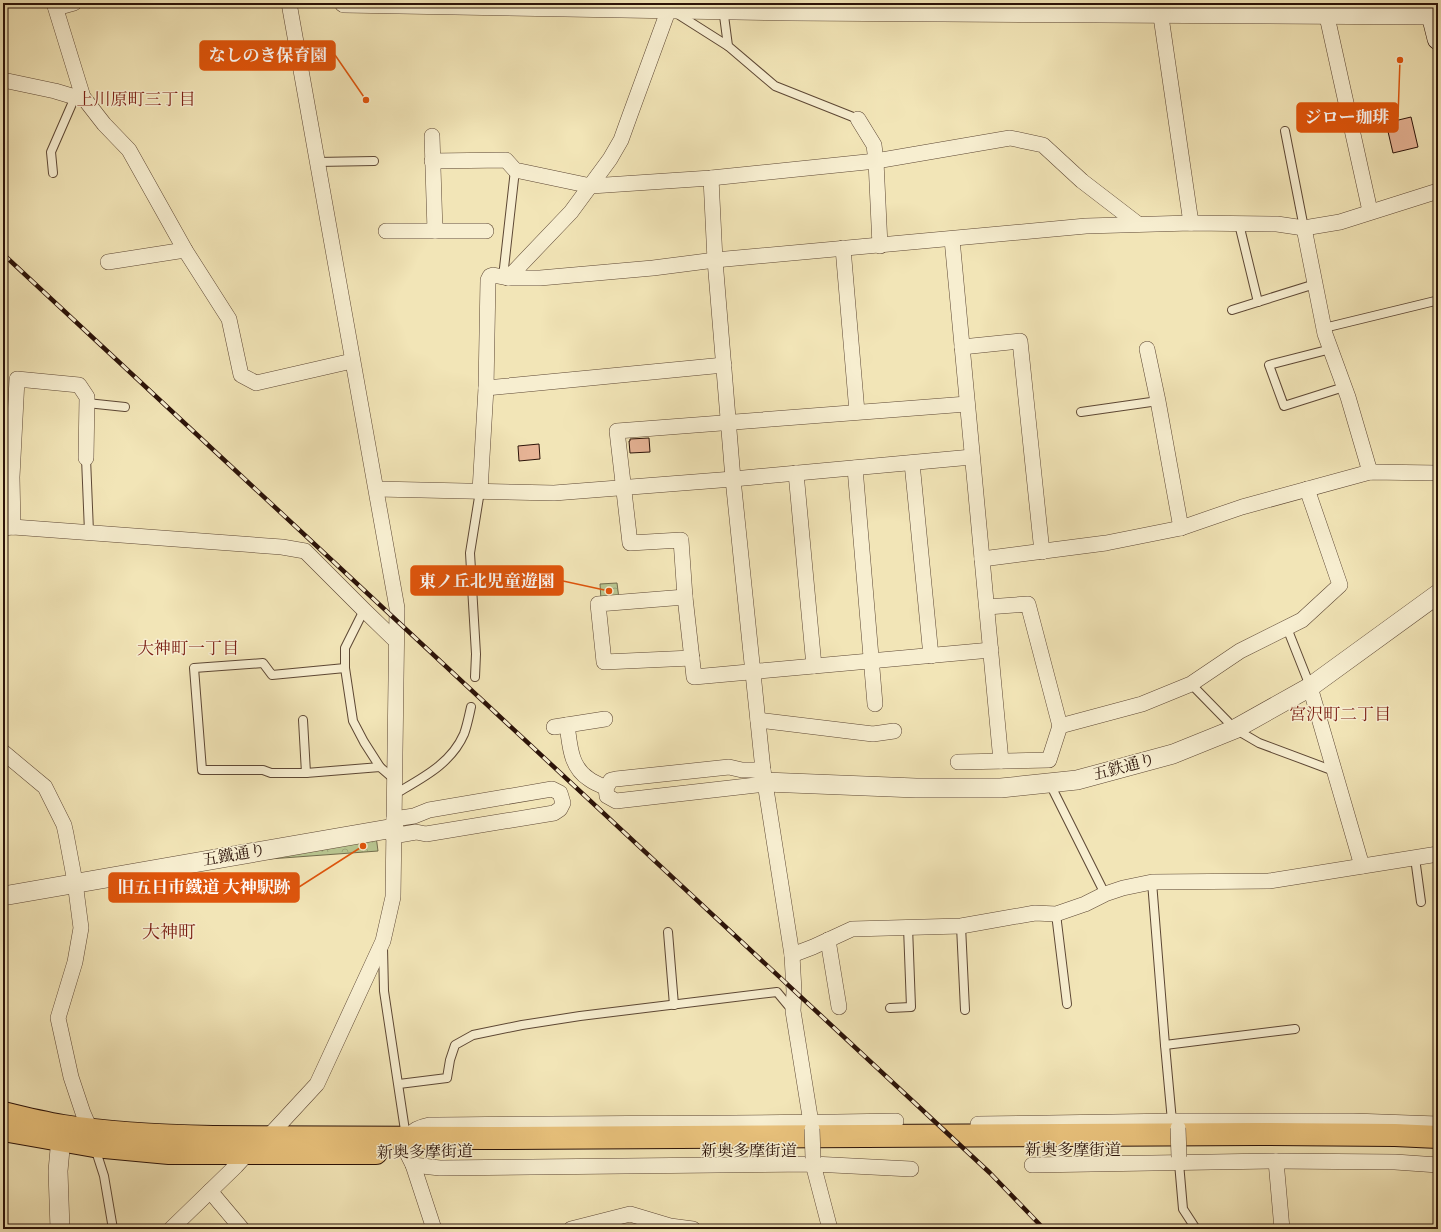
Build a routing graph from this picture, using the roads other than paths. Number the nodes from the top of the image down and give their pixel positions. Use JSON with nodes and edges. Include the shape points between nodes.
{"nodes":[{"id":1,"x":74,"y":3,"type":"edge"},
{"id":2,"x":289,"y":3,"type":"edge"},
{"id":3,"x":344,"y":3,"type":"edge"},
{"id":4,"x":608,"y":5,"type":"edge"},
{"id":5,"x":55,"y":6,"type":"edge"},
{"id":6,"x":669,"y":6,"type":"edge"},
{"id":7,"x":722,"y":6,"type":"edge"},
{"id":8,"x":1160,"y":8,"type":"edge"},
{"id":9,"x":1325,"y":9,"type":"edge"},
{"id":10,"x":1431,"y":9,"type":"edge"},
{"id":11,"x":1438,"y":39,"type":"edge"},
{"id":12,"x":728,"y":46,"type":"junction"},
{"id":13,"x":3,"y":80,"type":"edge"},
{"id":14,"x":79,"y":97,"type":"junction"},
{"id":15,"x":858,"y":119,"type":"joint"},
{"id":16,"x":1285,"y":131,"type":"dead end"},
{"id":17,"x":432,"y":136,"type":"dead end"},
{"id":18,"x":374,"y":160,"type":"dead end"},
{"id":19,"x":432,"y":161,"type":"junction"},
{"id":20,"x":876,"y":161,"type":"junction"},
{"id":21,"x":317,"y":162,"type":"junction"},
{"id":22,"x":515,"y":170,"type":"junction"},
{"id":23,"x":53,"y":173,"type":"dead end"},
{"id":24,"x":711,"y":178,"type":"junction"},
{"id":25,"x":591,"y":186,"type":"junction"},
{"id":26,"x":1438,"y":191,"type":"edge"},
{"id":27,"x":1370,"y":211,"type":"junction"},
{"id":28,"x":1191,"y":223,"type":"junction"},
{"id":29,"x":1138,"y":224,"type":"junction"},
{"id":30,"x":1239,"y":224,"type":"junction"},
{"id":31,"x":1304,"y":228,"type":"junction"},
{"id":32,"x":435,"y":231,"type":"junction"},
{"id":33,"x":486,"y":231,"type":"dead end"},
{"id":34,"x":386,"y":232,"type":"dead end"},
{"id":35,"x":952,"y":239,"type":"junction"},
{"id":36,"x":880,"y":246,"type":"junction"},
{"id":37,"x":843,"y":248,"type":"junction"},
{"id":38,"x":185,"y":250,"type":"junction"},
{"id":39,"x":715,"y":260,"type":"junction"},
{"id":40,"x":108,"y":262,"type":"dead end"},
{"id":41,"x":506,"y":278,"type":"junction"},
{"id":42,"x":1315,"y":284,"type":"junction"},
{"id":43,"x":1435,"y":301,"type":"dead end"},
{"id":44,"x":1258,"y":302,"type":"junction"},
{"id":45,"x":1232,"y":310,"type":"dead end"},
{"id":46,"x":1324,"y":328,"type":"junction"},
{"id":47,"x":962,"y":347,"type":"junction"},
{"id":48,"x":1147,"y":349,"type":"dead end"},
{"id":49,"x":1331,"y":349,"type":"junction"},
{"id":50,"x":352,"y":361,"type":"junction"},
{"id":51,"x":724,"y":365,"type":"junction"},
{"id":52,"x":486,"y":388,"type":"junction"},
{"id":53,"x":1344,"y":388,"type":"junction"},
{"id":54,"x":1158,"y":401,"type":"junction"},
{"id":55,"x":87,"y":403,"type":"junction"},
{"id":56,"x":967,"y":404,"type":"junction"},
{"id":57,"x":125,"y":407,"type":"dead end"},
{"id":58,"x":857,"y":412,"type":"junction"},
{"id":59,"x":1081,"y":412,"type":"dead end"},
{"id":60,"x":728,"y":422,"type":"junction"},
{"id":61,"x":972,"y":457,"type":"junction"},
{"id":62,"x":86,"y":458,"type":"joint"},
{"id":63,"x":912,"y":463,"type":"junction"},
{"id":64,"x":855,"y":468,"type":"junction"},
{"id":65,"x":1370,"y":472,"type":"junction"},
{"id":66,"x":796,"y":473,"type":"junction"},
{"id":67,"x":1438,"y":473,"type":"edge"},
{"id":68,"x":733,"y":479,"type":"junction"},
{"id":69,"x":624,"y":488,"type":"junction"},
{"id":70,"x":377,"y":489,"type":"junction"},
{"id":71,"x":1307,"y":489,"type":"junction"},
{"id":72,"x":480,"y":491,"type":"junction"},
{"id":73,"x":8,"y":527,"type":"edge"},
{"id":74,"x":1181,"y":528,"type":"junction"},
{"id":75,"x":89,"y":532,"type":"junction"},
{"id":76,"x":1042,"y":552,"type":"junction"},
{"id":77,"x":982,"y":559,"type":"junction"},
{"id":78,"x":1438,"y":594,"type":"edge"},
{"id":79,"x":685,"y":597,"type":"junction"},
{"id":80,"x":987,"y":607,"type":"junction"},
{"id":81,"x":364,"y":610,"type":"junction"},
{"id":82,"x":1287,"y":628,"type":"junction"},
{"id":83,"x":396,"y":640,"type":"junction"},
{"id":84,"x":991,"y":650,"type":"junction"},
{"id":85,"x":932,"y":656,"type":"junction"},
{"id":86,"x":692,"y":658,"type":"junction"},
{"id":87,"x":872,"y":661,"type":"junction"},
{"id":88,"x":814,"y":666,"type":"junction"},
{"id":89,"x":345,"y":668,"type":"junction"},
{"id":90,"x":752,"y":672,"type":"junction"},
{"id":91,"x":475,"y":677,"type":"dead end"},
{"id":92,"x":1191,"y":684,"type":"junction"},
{"id":93,"x":1310,"y":687,"type":"junction"},
{"id":94,"x":875,"y":704,"type":"dead end"},
{"id":95,"x":471,"y":707,"type":"dead end"},
{"id":96,"x":604,"y":719,"type":"dead end"},
{"id":97,"x":303,"y":720,"type":"dead end"},
{"id":98,"x":758,"y":720,"type":"junction"},
{"id":99,"x":1060,"y":726,"type":"junction"},
{"id":100,"x":1235,"y":729,"type":"junction"},
{"id":101,"x":894,"y":731,"type":"dead end"},
{"id":102,"x":3,"y":752,"type":"edge"},
{"id":103,"x":1001,"y":761,"type":"junction"},
{"id":104,"x":958,"y":762,"type":"dead end"},
{"id":105,"x":380,"y":767,"type":"junction"},
{"id":106,"x":1334,"y":771,"type":"junction"},
{"id":107,"x":306,"y":773,"type":"junction"},
{"id":108,"x":764,"y":779,"type":"junction"},
{"id":109,"x":1050,"y":784,"type":"junction"},
{"id":110,"x":395,"y":787,"type":"junction"},
{"id":111,"x":606,"y":788,"type":"junction"},
{"id":112,"x":394,"y":827,"type":"junction"},
{"id":113,"x":1438,"y":854,"type":"edge"},
{"id":114,"x":1415,"y":858,"type":"junction"},
{"id":115,"x":1362,"y":866,"type":"junction"},
{"id":116,"x":75,"y":882,"type":"junction"},
{"id":117,"x":1152,"y":882,"type":"junction"},
{"id":118,"x":1105,"y":894,"type":"junction"},
{"id":119,"x":3,"y":896,"type":"edge"},
{"id":120,"x":1420,"y":902,"type":"dead end"},
{"id":121,"x":1056,"y":914,"type":"junction"},
{"id":122,"x":961,"y":926,"type":"junction"},
{"id":123,"x":908,"y":928,"type":"junction"},
{"id":124,"x":668,"y":932,"type":"dead end"},
{"id":125,"x":828,"y":940,"type":"junction"},
{"id":126,"x":382,"y":941,"type":"junction"},
{"id":127,"x":792,"y":955,"type":"junction"},
{"id":128,"x":1067,"y":1004,"type":"dead end"},
{"id":129,"x":674,"y":1005,"type":"junction"},
{"id":130,"x":839,"y":1007,"type":"dead end"},
{"id":131,"x":890,"y":1008,"type":"dead end"},
{"id":132,"x":965,"y":1010,"type":"dead end"},
{"id":133,"x":793,"y":1011,"type":"junction"},
{"id":134,"x":1295,"y":1029,"type":"dead end"},
{"id":135,"x":1164,"y":1045,"type":"junction"},
{"id":136,"x":399,"y":1084,"type":"junction"},
{"id":137,"x":3,"y":1113,"type":"edge"},
{"id":138,"x":896,"y":1121,"type":"dead end"},
{"id":139,"x":1176,"y":1123,"type":"junction"},
{"id":140,"x":978,"y":1124,"type":"dead end"},
{"id":141,"x":1438,"y":1124,"type":"edge"},
{"id":142,"x":812,"y":1126,"type":"junction"},
{"id":143,"x":3,"y":1130,"type":"edge"},
{"id":144,"x":61,"y":1133,"type":"junction"},
{"id":145,"x":268,"y":1137,"type":"junction"},
{"id":146,"x":1438,"y":1137,"type":"edge"},
{"id":147,"x":92,"y":1138,"type":"junction"},
{"id":148,"x":409,"y":1152,"type":"junction"},
{"id":149,"x":1438,"y":1152,"type":"edge"},
{"id":150,"x":247,"y":1154,"type":"junction"},
{"id":151,"x":1179,"y":1160,"type":"junction"},
{"id":152,"x":813,"y":1161,"type":"junction"},
{"id":153,"x":1276,"y":1161,"type":"junction"},
{"id":154,"x":1032,"y":1165,"type":"dead end"},
{"id":155,"x":1438,"y":1165,"type":"edge"},
{"id":156,"x":911,"y":1169,"type":"dead end"},
{"id":157,"x":210,"y":1191,"type":"junction"},
{"id":158,"x":611,"y":1224,"type":"edge"},
{"id":159,"x":60,"y":1229,"type":"edge"},
{"id":160,"x":112,"y":1229,"type":"edge"},
{"id":161,"x":171,"y":1229,"type":"edge"},
{"id":162,"x":242,"y":1229,"type":"edge"},
{"id":163,"x":434,"y":1229,"type":"edge"},
{"id":164,"x":571,"y":1229,"type":"edge"},
{"id":165,"x":693,"y":1229,"type":"edge"},
{"id":166,"x":830,"y":1229,"type":"edge"},
{"id":167,"x":1196,"y":1229,"type":"edge"},
{"id":168,"x":1282,"y":1229,"type":"edge"}],
"edges":[{"from":1,"to":5,"type":"street"},
{"from":2,"to":21,"type":"street"},
{"from":3,"to":4,"type":"street"},
{"from":4,"to":6,"type":"street"},
{"from":5,"to":14,"type":"street"},
{"from":6,"to":7,"type":"street"},
{"from":6,"to":12,"type":"lane"},
{"from":6,"to":25,"type":"street","via":[[621,140]]},
{"from":7,"to":8,"type":"street"},
{"from":7,"to":12,"type":"lane"},
{"from":8,"to":9,"type":"street"},
{"from":8,"to":28,"type":"street"},
{"from":9,"to":10,"type":"street"},
{"from":9,"to":27,"type":"street"},
{"from":10,"to":11,"type":"main road"},
{"from":12,"to":15,"type":"lane","via":[[775,86]]},
{"from":13,"to":14,"type":"street"},
{"from":14,"to":23,"type":"lane","via":[[51,152]]},
{"from":14,"to":38,"type":"street","via":[[129,150]]},
{"from":15,"to":20,"type":"street","via":[[874,145]]},
{"from":16,"to":31,"type":"lane"},
{"from":17,"to":19,"type":"street"},
{"from":18,"to":21,"type":"lane"},
{"from":19,"to":22,"type":"street","via":[[506,160]]},
{"from":19,"to":32,"type":"street"},
{"from":20,"to":24,"type":"street"},
{"from":20,"to":29,"type":"street","via":[[1010,138],[1043,145],[1082,181]]},
{"from":20,"to":36,"type":"street"},
{"from":21,"to":50,"type":"street"},
{"from":22,"to":25,"type":"street"},
{"from":22,"to":41,"type":"lane"},
{"from":24,"to":25,"type":"street"},
{"from":24,"to":39,"type":"street"},
{"from":25,"to":41,"type":"street","via":[[571,212]]},
{"from":26,"to":27,"type":"street"},
{"from":27,"to":31,"type":"street","via":[[1340,222]]},
{"from":28,"to":29,"type":"street"},
{"from":28,"to":30,"type":"street"},
{"from":29,"to":35,"type":"street","via":[[1086,226]]},
{"from":30,"to":31,"type":"street","via":[[1277,224]]},
{"from":30,"to":44,"type":"lane"},
{"from":31,"to":42,"type":"street"},
{"from":32,"to":33,"type":"street"},
{"from":32,"to":34,"type":"street"},
{"from":35,"to":36,"type":"street"},
{"from":35,"to":47,"type":"street"},
{"from":36,"to":37,"type":"street"},
{"from":37,"to":39,"type":"street"},
{"from":37,"to":58,"type":"street"},
{"from":38,"to":40,"type":"street"},
{"from":38,"to":50,"type":"street","via":[[229,319],[241,375],[256,383]]},
{"from":39,"to":41,"type":"street","via":[[540,278]]},
{"from":39,"to":51,"type":"street"},
{"from":41,"to":52,"type":"street","via":[[494,275],[488,280]]},
{"from":42,"to":44,"type":"lane"},
{"from":42,"to":46,"type":"street"},
{"from":43,"to":46,"type":"lane"},
{"from":44,"to":45,"type":"lane"},
{"from":46,"to":49,"type":"street"},
{"from":47,"to":56,"type":"street"},
{"from":47,"to":76,"type":"street","via":[[1020,341]]},
{"from":48,"to":54,"type":"street"},
{"from":49,"to":53,"type":"street"},
{"from":49,"to":53,"type":"lane","via":[[1269,365],[1284,406]]},
{"from":50,"to":70,"type":"street"},
{"from":51,"to":52,"type":"street"},
{"from":51,"to":60,"type":"street"},
{"from":52,"to":72,"type":"street"},
{"from":53,"to":65,"type":"street"},
{"from":54,"to":59,"type":"lane"},
{"from":54,"to":74,"type":"street"},
{"from":55,"to":57,"type":"lane"},
{"from":55,"to":62,"type":"street"},
{"from":55,"to":73,"type":"street","via":[[87,397],[79,385],[17,380]]},
{"from":56,"to":58,"type":"street"},
{"from":56,"to":61,"type":"street"},
{"from":58,"to":60,"type":"street"},
{"from":60,"to":68,"type":"street"},
{"from":60,"to":69,"type":"street","via":[[617,431]]},
{"from":61,"to":63,"type":"street"},
{"from":61,"to":77,"type":"street"},
{"from":62,"to":75,"type":"lane"},
{"from":63,"to":64,"type":"street"},
{"from":63,"to":85,"type":"street"},
{"from":64,"to":66,"type":"street"},
{"from":64,"to":87,"type":"street"},
{"from":65,"to":67,"type":"street"},
{"from":65,"to":71,"type":"street"},
{"from":66,"to":68,"type":"street"},
{"from":66,"to":88,"type":"street"},
{"from":68,"to":69,"type":"street"},
{"from":68,"to":90,"type":"street"},
{"from":69,"to":72,"type":"street","via":[[554,493]]},
{"from":69,"to":79,"type":"street","via":[[630,543],[681,540]]},
{"from":70,"to":72,"type":"street"},
{"from":70,"to":83,"type":"street","via":[[397,608]]},
{"from":71,"to":74,"type":"street","via":[[1242,507]]},
{"from":71,"to":82,"type":"street","via":[[1340,585],[1302,620]]},
{"from":72,"to":91,"type":"lane","via":[[470,553]]},
{"from":73,"to":75,"type":"street"},
{"from":74,"to":76,"type":"street","via":[[1106,543]]},
{"from":75,"to":81,"type":"street","via":[[305,551]]},
{"from":76,"to":77,"type":"street"},
{"from":77,"to":80,"type":"street"},
{"from":78,"to":93,"type":"street","name":"五鉄通り"},
{"from":79,"to":86,"type":"street"},
{"from":79,"to":86,"type":"street","via":[[598,604],[604,662]]},
{"from":80,"to":84,"type":"street"},
{"from":80,"to":99,"type":"street","via":[[1028,604]]},
{"from":81,"to":83,"type":"street"},
{"from":81,"to":89,"type":"lane","via":[[345,648]]},
{"from":82,"to":92,"type":"street","via":[[1240,651]]},
{"from":82,"to":93,"type":"lane"},
{"from":83,"to":110,"type":"street"},
{"from":84,"to":85,"type":"street"},
{"from":84,"to":103,"type":"street"},
{"from":85,"to":87,"type":"street"},
{"from":86,"to":90,"type":"street","via":[[694,677]]},
{"from":87,"to":88,"type":"street"},
{"from":87,"to":94,"type":"street"},
{"from":88,"to":90,"type":"street"},
{"from":89,"to":105,"type":"lane","via":[[352,721]]},
{"from":89,"to":107,"type":"lane","via":[[272,675],[263,663],[194,668],[202,770]]},
{"from":90,"to":98,"type":"street"},
{"from":92,"to":99,"type":"street","via":[[1142,704]]},
{"from":92,"to":100,"type":"lane"},
{"from":93,"to":100,"type":"street","name":"五鉄通り"},
{"from":93,"to":106,"type":"street"},
{"from":95,"to":110,"type":"lane","via":[[464,734],[450,756],[436,769]]},
{"from":96,"to":111,"type":"street","via":[[561,726],[578,769],[589,779]]},
{"from":97,"to":107,"type":"lane"},
{"from":98,"to":101,"type":"street","via":[[873,734]]},
{"from":98,"to":108,"type":"street"},
{"from":99,"to":103,"type":"street","via":[[1049,760]]},
{"from":100,"to":106,"type":"lane","via":[[1259,743]]},
{"from":100,"to":109,"type":"street","name":"五鉄通り","via":[[1173,754],[1077,780]]},
{"from":102,"to":116,"type":"street","via":[[45,787],[64,825]]},
{"from":103,"to":104,"type":"street"},
{"from":105,"to":107,"type":"lane"},
{"from":105,"to":110,"type":"lane"},
{"from":106,"to":115,"type":"street"},
{"from":108,"to":109,"type":"street","name":"五鉄通り","via":[[916,788],[1001,788]]},
{"from":108,"to":111,"type":"street","via":[[729,767],[616,779],[611,780]]},
{"from":108,"to":111,"type":"street","via":[[616,801],[607,796]]},
{"from":108,"to":127,"type":"street"},
{"from":109,"to":118,"type":"lane"},
{"from":110,"to":112,"type":"street"},
{"from":112,"to":112,"type":"street","via":[[429,810],[552,789],[560,793],[563,803],[560,809],[554,812],[426,834]]},
{"from":112,"to":116,"type":"street","name":"五鐵通り"},
{"from":112,"to":126,"type":"street","via":[[393,897]]},
{"from":113,"to":114,"type":"street"},
{"from":114,"to":115,"type":"street"},
{"from":114,"to":120,"type":"lane"},
{"from":115,"to":117,"type":"street","via":[[1269,881]]},
{"from":116,"to":119,"type":"street","name":"五鐵通り"},
{"from":116,"to":147,"type":"street","via":[[81,928],[75,962],[58,1018],[71,1077]]},
{"from":117,"to":118,"type":"street"},
{"from":117,"to":135,"type":"lane"},
{"from":118,"to":121,"type":"street"},
{"from":121,"to":122,"type":"street","via":[[1035,913]]},
{"from":121,"to":128,"type":"lane"},
{"from":122,"to":123,"type":"street"},
{"from":122,"to":132,"type":"lane"},
{"from":123,"to":125,"type":"street","via":[[852,929]]},
{"from":123,"to":131,"type":"lane","via":[[911,1007]]},
{"from":124,"to":129,"type":"lane"},
{"from":125,"to":127,"type":"street"},
{"from":125,"to":130,"type":"street"},
{"from":126,"to":136,"type":"lane","via":[[384,991]]},
{"from":126,"to":145,"type":"street","via":[[317,1084]]},
{"from":127,"to":133,"type":"street"},
{"from":129,"to":133,"type":"lane","via":[[777,992]]},
{"from":129,"to":136,"type":"lane","via":[[580,1016],[472,1035],[455,1045],[447,1078]]},
{"from":133,"to":142,"type":"street"},
{"from":134,"to":135,"type":"lane"},
{"from":135,"to":139,"type":"lane"},
{"from":136,"to":148,"type":"lane"},
{"from":137,"to":144,"type":"main road"},
{"from":138,"to":142,"type":"street"},
{"from":139,"to":140,"type":"street"},
{"from":139,"to":141,"type":"street","via":[[1353,1121]]},
{"from":139,"to":151,"type":"street","bridge":true},
{"from":142,"to":148,"type":"street","via":[[559,1123],[429,1125],[413,1131]]},
{"from":142,"to":152,"type":"street","bridge":true},
{"from":143,"to":144,"type":"main road"},
{"from":144,"to":147,"type":"main road","name":"新奥多摩街道"},
{"from":144,"to":159,"type":"street","via":[[58,1171]]},
{"from":145,"to":147,"type":"main road","name":"新奥多摩街道"},
{"from":145,"to":148,"type":"main road","name":"新奥多摩街道"},
{"from":145,"to":150,"type":"street"},
{"from":146,"to":148,"type":"main road","name":"新奥多摩街道","via":[[1259,1134]]},
{"from":147,"to":150,"type":"main road","name":"新奥多摩街道","via":[[169,1153]]},
{"from":147,"to":160,"type":"lane","via":[[104,1176]]},
{"from":148,"to":149,"type":"main road","name":"新奥多摩街道","via":[[1344,1149]]},
{"from":148,"to":150,"type":"main road","name":"新奥多摩街道"},
{"from":148,"to":152,"type":"street","via":[[440,1168]]},
{"from":148,"to":163,"type":"street"},
{"from":150,"to":157,"type":"street"},
{"from":151,"to":153,"type":"street"},
{"from":151,"to":154,"type":"street"},
{"from":151,"to":167,"type":"lane","via":[[1183,1209]]},
{"from":152,"to":156,"type":"street"},
{"from":152,"to":166,"type":"street"},
{"from":153,"to":155,"type":"street"},
{"from":153,"to":168,"type":"street"},
{"from":157,"to":161,"type":"street"},
{"from":157,"to":162,"type":"street"},
{"from":158,"to":164,"type":"street"},
{"from":158,"to":165,"type":"street","via":[[630,1214],[670,1226]]}]}
